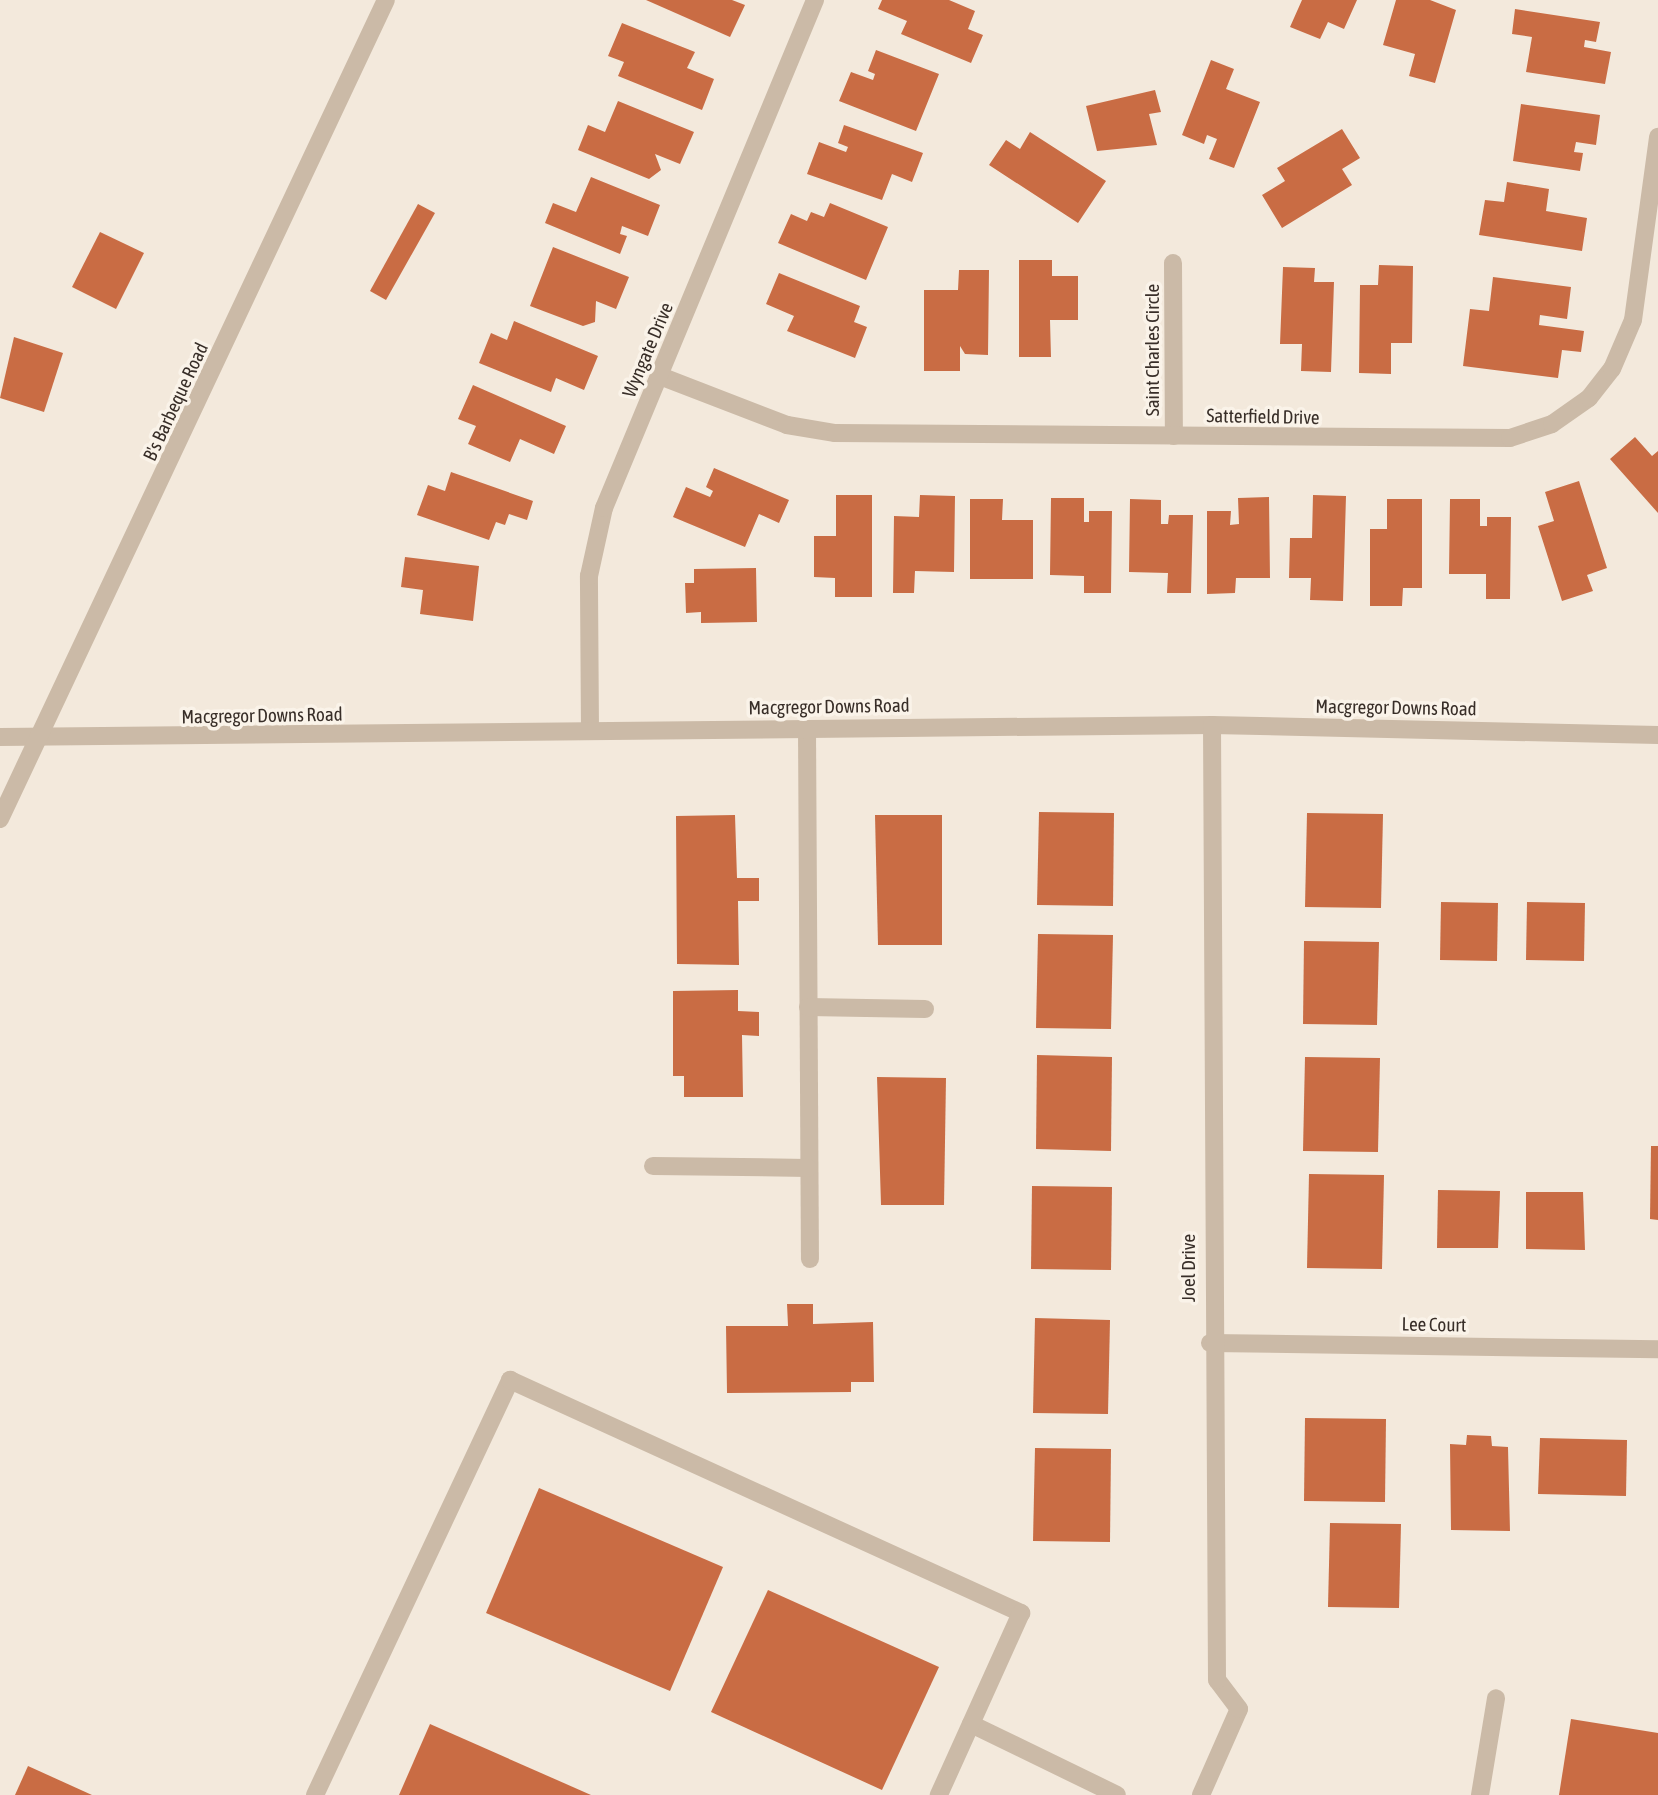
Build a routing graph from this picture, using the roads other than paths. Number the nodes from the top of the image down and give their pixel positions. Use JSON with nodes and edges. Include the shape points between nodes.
{"nodes":[{"id":1,"x":386,"y":0,"type":"edge"},
{"id":2,"x":815,"y":0,"type":"edge"},
{"id":3,"x":1658,"y":137,"type":"edge"},
{"id":4,"x":1174,"y":263,"type":"dead end"},
{"id":5,"x":660,"y":376,"type":"junction"},
{"id":6,"x":1174,"y":436,"type":"junction"},
{"id":7,"x":1212,"y":725,"type":"junction"},
{"id":8,"x":807,"y":729,"type":"junction"},
{"id":9,"x":590,"y":730,"type":"junction"},
{"id":10,"x":1658,"y":734,"type":"edge"},
{"id":11,"x":0,"y":737,"type":"edge"},
{"id":12,"x":41,"y":741,"type":"junction"},
{"id":13,"x":0,"y":819,"type":"edge"},
{"id":14,"x":808,"y":1007,"type":"junction"},
{"id":15,"x":925,"y":1009,"type":"dead end"},
{"id":16,"x":653,"y":1166,"type":"dead end"},
{"id":17,"x":808,"y":1168,"type":"junction"},
{"id":18,"x":810,"y":1259,"type":"dead end"},
{"id":19,"x":1210,"y":1343,"type":"junction"},
{"id":20,"x":1658,"y":1349,"type":"edge"},
{"id":21,"x":1496,"y":1698,"type":"dead end"},
{"id":22,"x":971,"y":1724,"type":"junction"},
{"id":23,"x":315,"y":1795,"type":"edge"},
{"id":24,"x":939,"y":1795,"type":"edge"},
{"id":25,"x":1117,"y":1795,"type":"edge"},
{"id":26,"x":1201,"y":1795,"type":"edge"},
{"id":27,"x":1480,"y":1795,"type":"edge"}],
"edges":[{"from":1,"to":12,"type":"street","name":"B's Barbeque Road"},
{"from":2,"to":5,"type":"street","name":"Wyngate Drive"},
{"from":3,"to":6,"type":"street","name":"Satterfield Drive","via":[[1628,336],[1589,398],[1552,424],[1510,438],[1460,440]]},
{"from":4,"to":6,"type":"street","name":"Saint Charles Circle"},
{"from":5,"to":6,"type":"street","name":"Satterfield Drive","via":[[787,425],[835,433]]},
{"from":5,"to":9,"type":"street","name":"Wyngate Drive","via":[[604,508],[589,576]]},
{"from":7,"to":8,"type":"street","name":"Macgregor Downs Road"},
{"from":7,"to":10,"type":"street","name":"Macgregor Downs Road"},
{"from":7,"to":19,"type":"street","name":"Joel Drive"},
{"from":8,"to":9,"type":"street","name":"Macgregor Downs Road"},
{"from":8,"to":14,"type":"street"},
{"from":9,"to":12,"type":"street","name":"Macgregor Downs Road"},
{"from":11,"to":12,"type":"street","name":"Macgregor Downs Road"},
{"from":12,"to":13,"type":"street","name":"B's Barbeque Road"},
{"from":14,"to":15,"type":"street"},
{"from":14,"to":17,"type":"street"},
{"from":16,"to":17,"type":"street"},
{"from":17,"to":18,"type":"street"},
{"from":19,"to":20,"type":"street","name":"Lee Court"},
{"from":19,"to":26,"type":"street","name":"Joel Drive","via":[[1217,1680],[1239,1709]]},
{"from":21,"to":27,"type":"street"},
{"from":22,"to":23,"type":"street","via":[[1021,1614],[510,1380]]},
{"from":22,"to":24,"type":"street"},
{"from":22,"to":25,"type":"street"}]}
